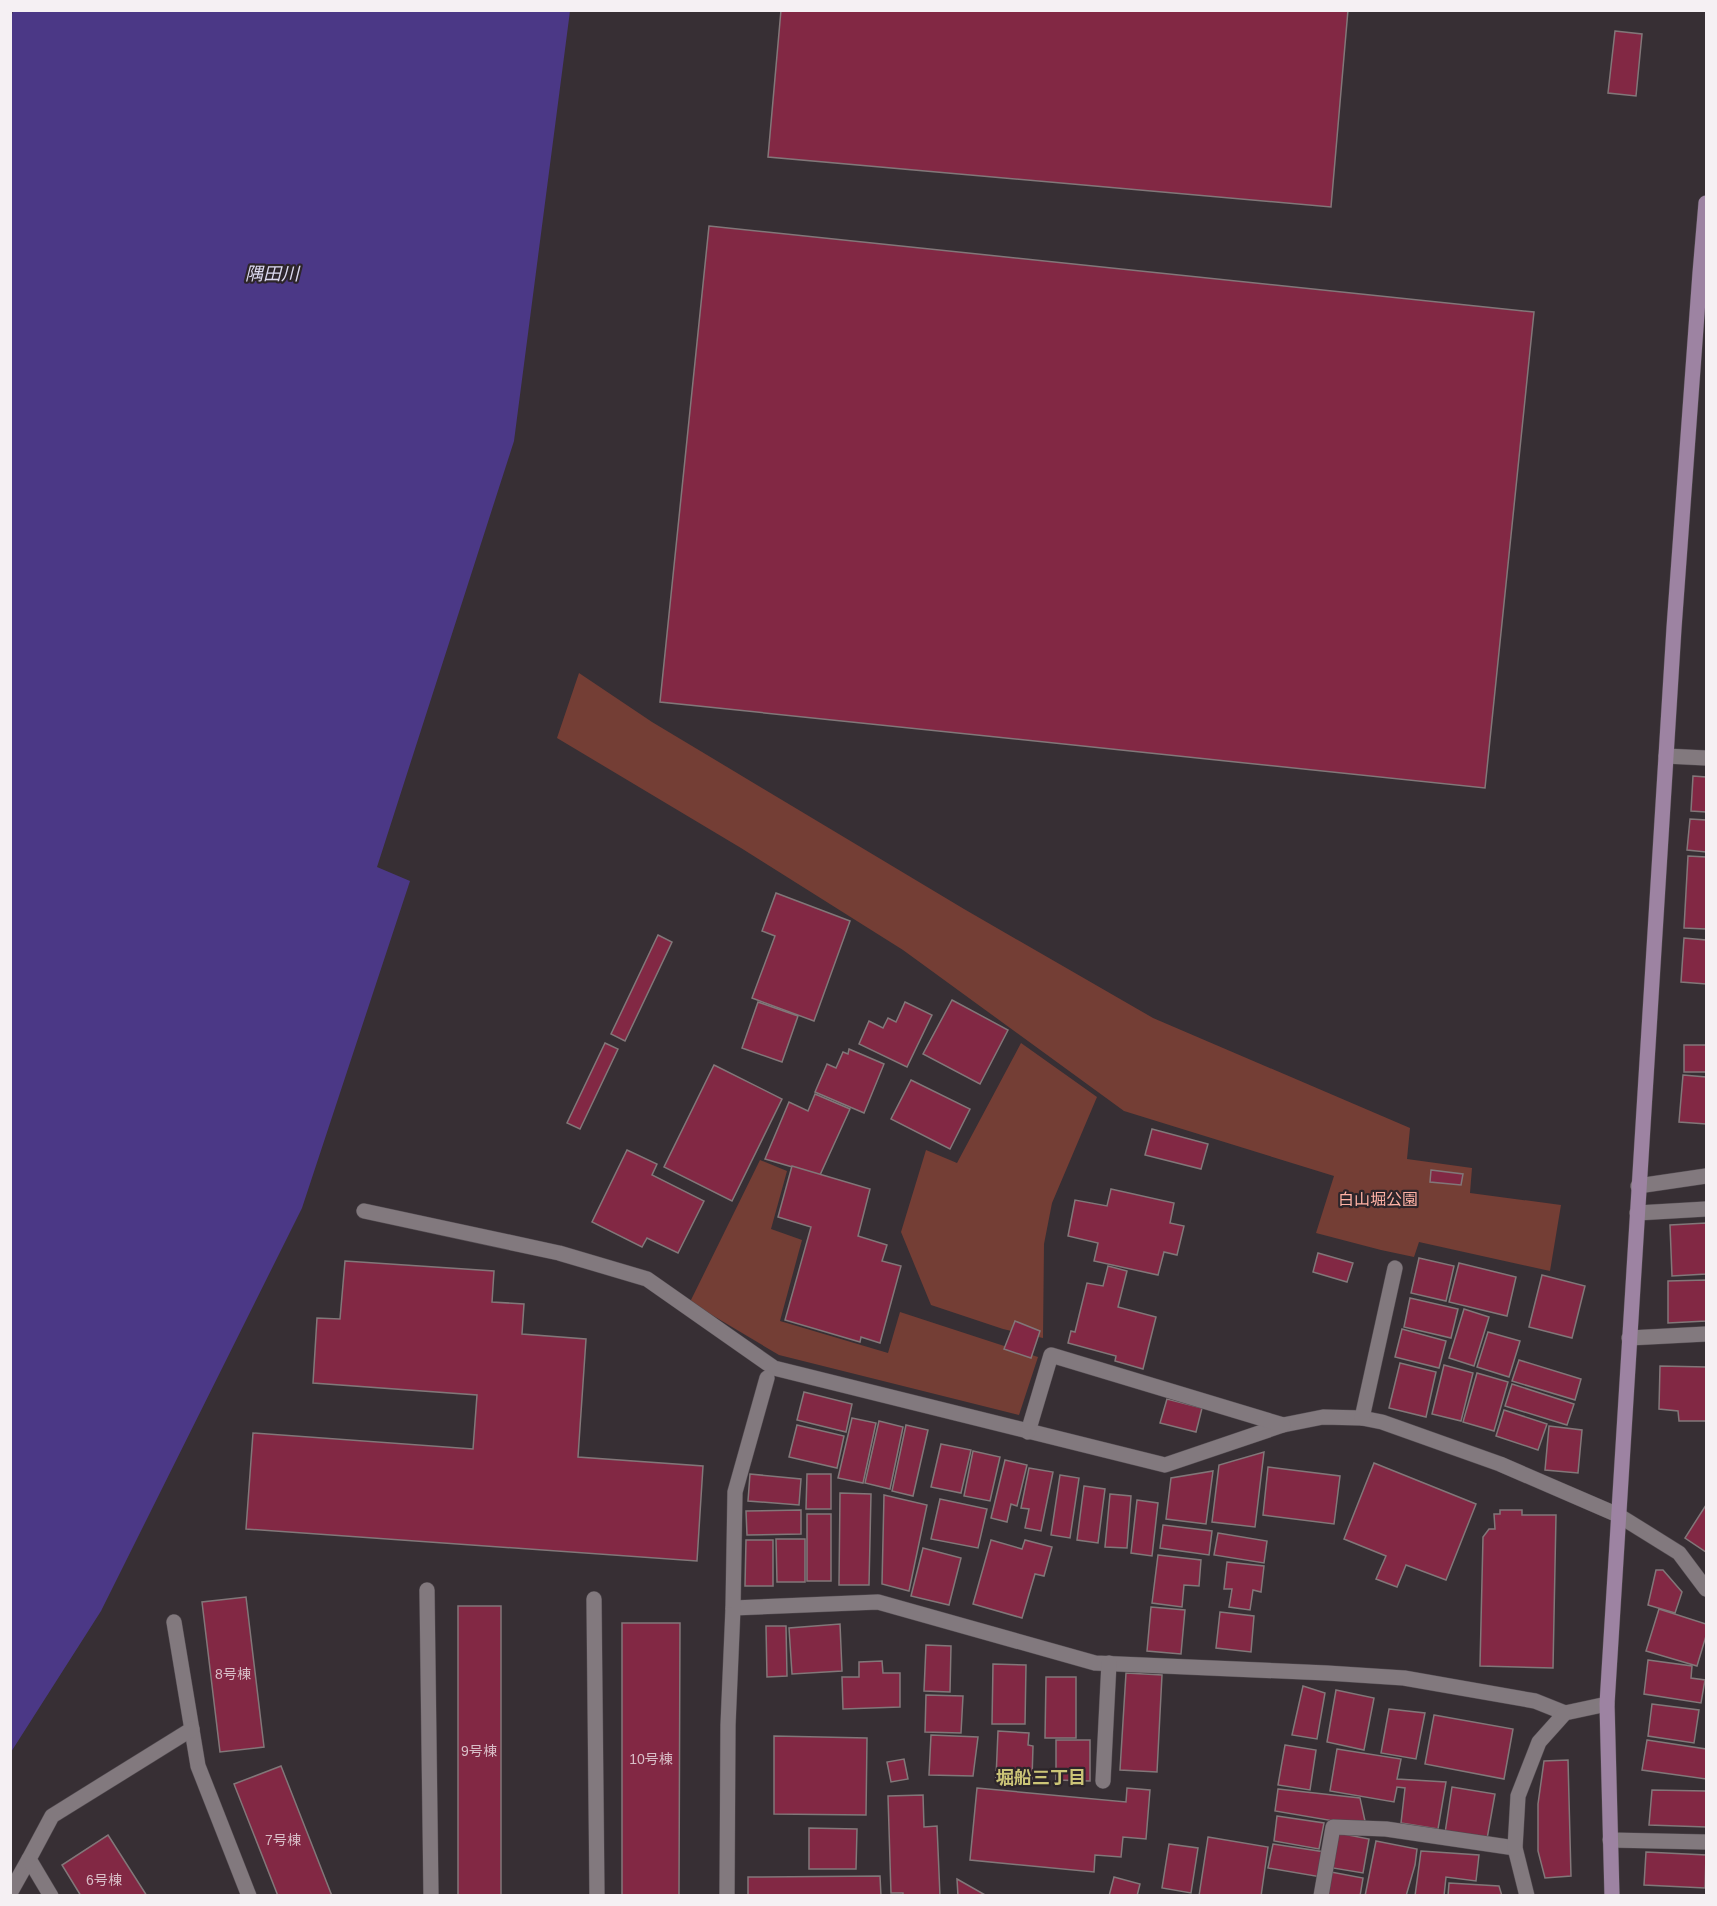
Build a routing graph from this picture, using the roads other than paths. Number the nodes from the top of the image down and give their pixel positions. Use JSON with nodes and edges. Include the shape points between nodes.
{"nodes":[{"id":1,"x":1707,"y":203,"type":"edge"},
{"id":2,"x":1701,"y":337,"type":"edge"},
{"id":3,"x":1666,"y":756,"type":"junction"},
{"id":4,"x":1707,"y":758,"type":"edge"},
{"id":5,"x":1707,"y":1176,"type":"edge"},
{"id":6,"x":1638,"y":1186,"type":"junction"},
{"id":7,"x":1707,"y":1209,"type":"edge"},
{"id":8,"x":364,"y":1210,"type":"dead end"},
{"id":9,"x":1637,"y":1213,"type":"junction"},
{"id":10,"x":1395,"y":1268,"type":"dead end"},
{"id":11,"x":1707,"y":1334,"type":"edge"},
{"id":12,"x":1629,"y":1338,"type":"junction"},
{"id":13,"x":770,"y":1373,"type":"junction"},
{"id":14,"x":1362,"y":1418,"type":"junction"},
{"id":15,"x":1283,"y":1425,"type":"junction"},
{"id":16,"x":1028,"y":1432,"type":"junction"},
{"id":17,"x":1618,"y":1515,"type":"junction"},
{"id":18,"x":1707,"y":1589,"type":"edge"},
{"id":19,"x":427,"y":1590,"type":"dead end"},
{"id":20,"x":594,"y":1599,"type":"dead end"},
{"id":21,"x":733,"y":1608,"type":"junction"},
{"id":22,"x":174,"y":1622,"type":"dead end"},
{"id":23,"x":1109,"y":1664,"type":"junction"},
{"id":24,"x":1606,"y":1704,"type":"junction"},
{"id":25,"x":1564,"y":1713,"type":"junction"},
{"id":26,"x":192,"y":1729,"type":"junction"},
{"id":27,"x":1103,"y":1781,"type":"dead end"},
{"id":28,"x":1610,"y":1840,"type":"junction"},
{"id":29,"x":1707,"y":1842,"type":"edge"},
{"id":30,"x":1515,"y":1848,"type":"junction"},
{"id":31,"x":29,"y":1859,"type":"junction"},
{"id":32,"x":10,"y":1893,"type":"edge"},
{"id":33,"x":51,"y":1896,"type":"edge"},
{"id":34,"x":249,"y":1896,"type":"edge"},
{"id":35,"x":431,"y":1896,"type":"edge"},
{"id":36,"x":597,"y":1896,"type":"edge"},
{"id":37,"x":727,"y":1896,"type":"edge"},
{"id":38,"x":1321,"y":1896,"type":"edge"},
{"id":39,"x":1527,"y":1896,"type":"edge"},
{"id":40,"x":1611,"y":1896,"type":"edge"}],
"edges":[{"from":1,"to":2,"type":"street"},
{"from":2,"to":3,"type":"street"},
{"from":3,"to":4,"type":"street"},
{"from":3,"to":6,"type":"street"},
{"from":5,"to":6,"type":"street"},
{"from":6,"to":9,"type":"street"},
{"from":7,"to":9,"type":"street"},
{"from":8,"to":13,"type":"street","via":[[559,1253],[648,1279]]},
{"from":9,"to":12,"type":"street"},
{"from":10,"to":14,"type":"street"},
{"from":11,"to":12,"type":"street"},
{"from":12,"to":17,"type":"street"},
{"from":13,"to":16,"type":"street"},
{"from":13,"to":21,"type":"street","via":[[735,1492]]},
{"from":14,"to":15,"type":"street","via":[[1323,1417]]},
{"from":14,"to":17,"type":"street","via":[[1500,1464]]},
{"from":15,"to":16,"type":"street","via":[[1166,1465]]},
{"from":15,"to":16,"type":"street","via":[[1051,1355]]},
{"from":17,"to":18,"type":"street","via":[[1679,1553]]},
{"from":17,"to":24,"type":"street"},
{"from":19,"to":35,"type":"street"},
{"from":20,"to":36,"type":"street"},
{"from":21,"to":23,"type":"street","via":[[878,1602]]},
{"from":21,"to":37,"type":"street"},
{"from":22,"to":26,"type":"street"},
{"from":23,"to":25,"type":"street","via":[[1404,1678],[1535,1701]]},
{"from":23,"to":27,"type":"street"},
{"from":24,"to":25,"type":"street"},
{"from":24,"to":28,"type":"street"},
{"from":25,"to":30,"type":"street","via":[[1539,1742],[1518,1796]]},
{"from":26,"to":31,"type":"street","via":[[52,1816]]},
{"from":26,"to":34,"type":"street","via":[[198,1766]]},
{"from":28,"to":29,"type":"street"},
{"from":28,"to":40,"type":"street"},
{"from":30,"to":38,"type":"street","via":[[1386,1830],[1333,1827]]},
{"from":30,"to":39,"type":"street"},
{"from":31,"to":32,"type":"street"},
{"from":31,"to":33,"type":"street"}]}
